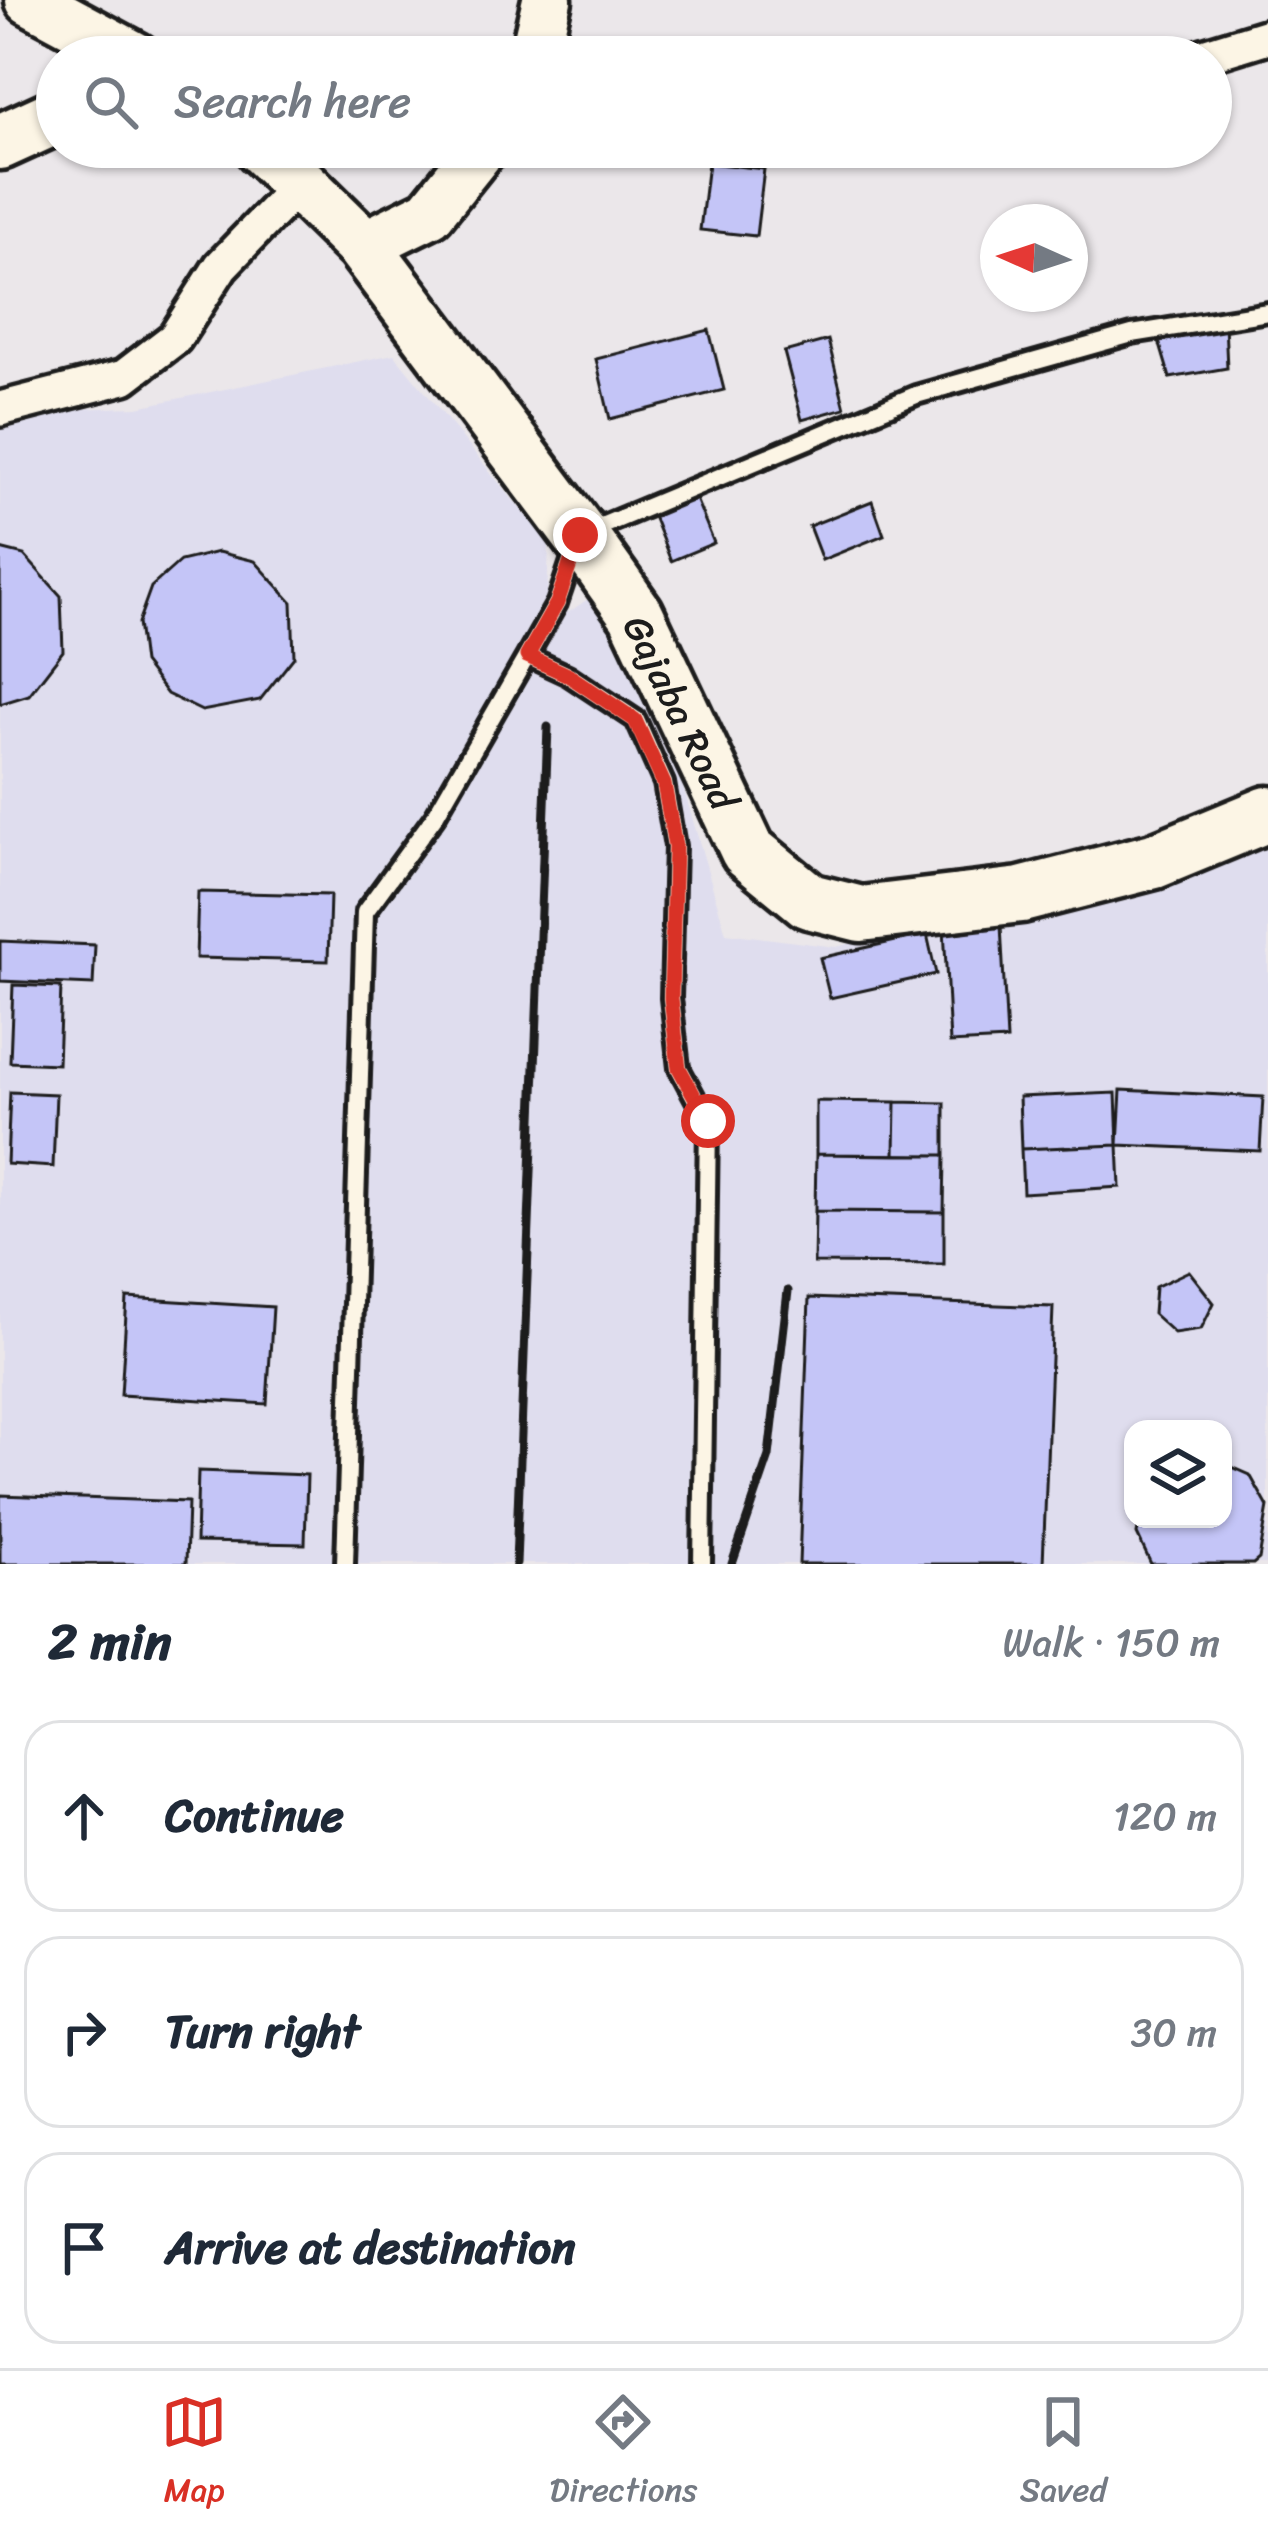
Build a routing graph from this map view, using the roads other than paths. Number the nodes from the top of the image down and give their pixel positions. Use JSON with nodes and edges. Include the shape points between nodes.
{"nodes":[{"id":1,"x":30,"y":0,"type":"edge"},
{"id":2,"x":547,"y":0,"type":"edge"},
{"id":3,"x":97,"y":36,"type":"edge"},
{"id":4,"x":539,"y":36,"type":"edge"},
{"id":5,"x":1268,"y":36,"type":"edge"},
{"id":6,"x":1232,"y":47,"type":"edge"},
{"id":7,"x":36,"y":126,"type":"edge"},
{"id":8,"x":0,"y":142,"type":"edge"},
{"id":9,"x":279,"y":168,"type":"edge"},
{"id":10,"x":284,"y":168,"type":"edge"},
{"id":11,"x":467,"y":168,"type":"edge"},
{"id":12,"x":363,"y":246,"type":"junction"},
{"id":13,"x":1268,"y":312,"type":"edge"},
{"id":14,"x":0,"y":409,"type":"edge"},
{"id":15,"x":580,"y":535,"type":"junction"},
{"id":16,"x":527,"y":656,"type":"junction"},
{"id":17,"x":1268,"y":814,"type":"edge"},
{"id":18,"x":345,"y":1564,"type":"edge"},
{"id":19,"x":702,"y":1564,"type":"edge"}],
"edges":[{"from":1,"to":3,"type":"street"},
{"from":2,"to":4,"type":"street"},
{"from":5,"to":6,"type":"street"},
{"from":7,"to":8,"type":"main road"},
{"from":9,"to":14,"type":"street","via":[[175,338],[124,376]]},
{"from":10,"to":12,"type":"main road","name":"Gajaba Road"},
{"from":11,"to":12,"type":"street","via":[[430,213]]},
{"from":12,"to":15,"type":"main road","name":"Gajaba Road"},
{"from":13,"to":15,"type":"lane","via":[[1132,334],[916,395]]},
{"from":15,"to":16,"type":"lane","via":[[557,603]]},
{"from":15,"to":17,"type":"main road","name":"Gajaba Road","via":[[636,614],[748,850],[808,901],[861,914],[1021,895],[1154,861]]},
{"from":16,"to":18,"type":"lane","via":[[435,816],[365,912]]},
{"from":16,"to":19,"type":"lane","via":[[635,720],[664,784],[675,846],[671,998],[679,1068],[708,1121]]}]}
